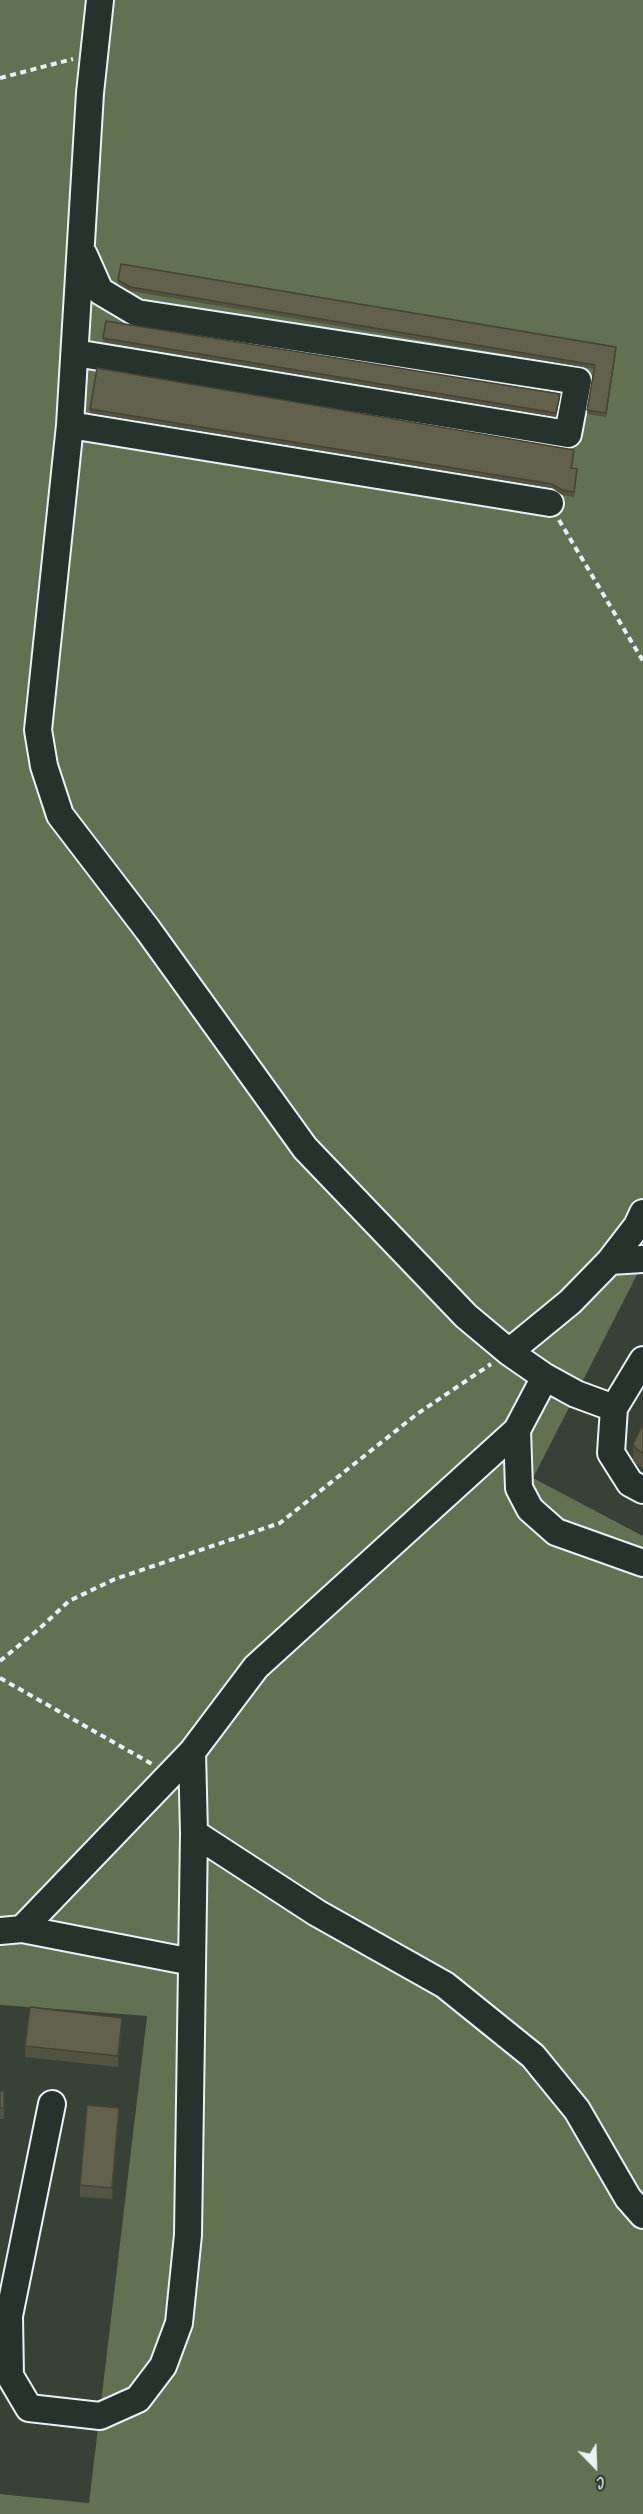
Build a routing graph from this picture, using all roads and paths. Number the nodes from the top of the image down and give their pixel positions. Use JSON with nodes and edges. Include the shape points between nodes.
{"nodes":[{"id":1,"x":100,"y":0,"type":"edge"},
{"id":2,"x":94,"y":54,"type":"junction"},
{"id":3,"x":0,"y":78,"type":"edge"},
{"id":4,"x":82,"y":249,"type":"junction"},
{"id":5,"x":75,"y":353,"type":"junction"},
{"id":6,"x":70,"y":425,"type":"junction"},
{"id":7,"x":550,"y":503,"type":"joint"},
{"id":8,"x":643,"y":661,"type":"edge"},
{"id":9,"x":643,"y":1213,"type":"edge"},
{"id":10,"x":643,"y":1259,"type":"edge"},
{"id":11,"x":610,"y":1261,"type":"junction"},
{"id":12,"x":509,"y":1353,"type":"junction"},
{"id":13,"x":643,"y":1360,"type":"edge"},
{"id":14,"x":545,"y":1377,"type":"junction"},
{"id":15,"x":614,"y":1408,"type":"junction"},
{"id":16,"x":517,"y":1430,"type":"junction"},
{"id":17,"x":643,"y":1490,"type":"edge"},
{"id":18,"x":643,"y":1563,"type":"edge"},
{"id":19,"x":0,"y":1661,"type":"edge"},
{"id":20,"x":0,"y":1677,"type":"edge"},
{"id":21,"x":192,"y":1752,"type":"junction"},
{"id":22,"x":171,"y":1774,"type":"junction"},
{"id":23,"x":194,"y":1833,"type":"junction"},
{"id":24,"x":11,"y":1930,"type":"edge"},
{"id":25,"x":192,"y":1962,"type":"junction"},
{"id":26,"x":52,"y":2104,"type":"dead end"},
{"id":27,"x":643,"y":2215,"type":"edge"},
{"id":28,"x":4,"y":2310,"type":"edge"},
{"id":29,"x":0,"y":2403,"type":"edge"},
{"id":30,"x":29,"y":2408,"type":"junction"}],
"edges":[{"from":1,"to":2,"type":"street"},
{"from":2,"to":3,"type":"path"},
{"from":2,"to":4,"type":"street"},
{"from":4,"to":5,"type":"street"},
{"from":4,"to":5,"type":"street","via":[[100,291],[137,313],[578,381],[568,434]]},
{"from":5,"to":6,"type":"street"},
{"from":6,"to":7,"type":"street"},
{"from":6,"to":12,"type":"street","via":[[38,730],[44,766],[60,815],[305,1148],[466,1317]]},
{"from":7,"to":8,"type":"path"},
{"from":9,"to":11,"type":"street"},
{"from":10,"to":11,"type":"street"},
{"from":11,"to":12,"type":"street","via":[[570,1302]]},
{"from":12,"to":14,"type":"street"},
{"from":12,"to":19,"type":"path","via":[[417,1414],[280,1522],[115,1579],[69,1601]]},
{"from":13,"to":15,"type":"street"},
{"from":14,"to":15,"type":"street"},
{"from":14,"to":16,"type":"street"},
{"from":15,"to":17,"type":"street","via":[[611,1453],[630,1483]]},
{"from":16,"to":18,"type":"street","via":[[519,1488],[530,1509],[556,1532]]},
{"from":16,"to":21,"type":"street","via":[[256,1666]]},
{"from":20,"to":22,"type":"path"},
{"from":21,"to":22,"type":"street"},
{"from":21,"to":23,"type":"street"},
{"from":22,"to":24,"type":"street"},
{"from":23,"to":25,"type":"street"},
{"from":23,"to":27,"type":"street","via":[[317,1913],[445,1985],[533,2056],[577,2110],[628,2198]]},
{"from":24,"to":25,"type":"street"},
{"from":25,"to":30,"type":"street","via":[[188,2235],[179,2323],[163,2366],[138,2398],[100,2416]]},
{"from":26,"to":28,"type":"street"},
{"from":28,"to":30,"type":"street","via":[[10,2376]]},
{"from":29,"to":30,"type":"street"}]}
